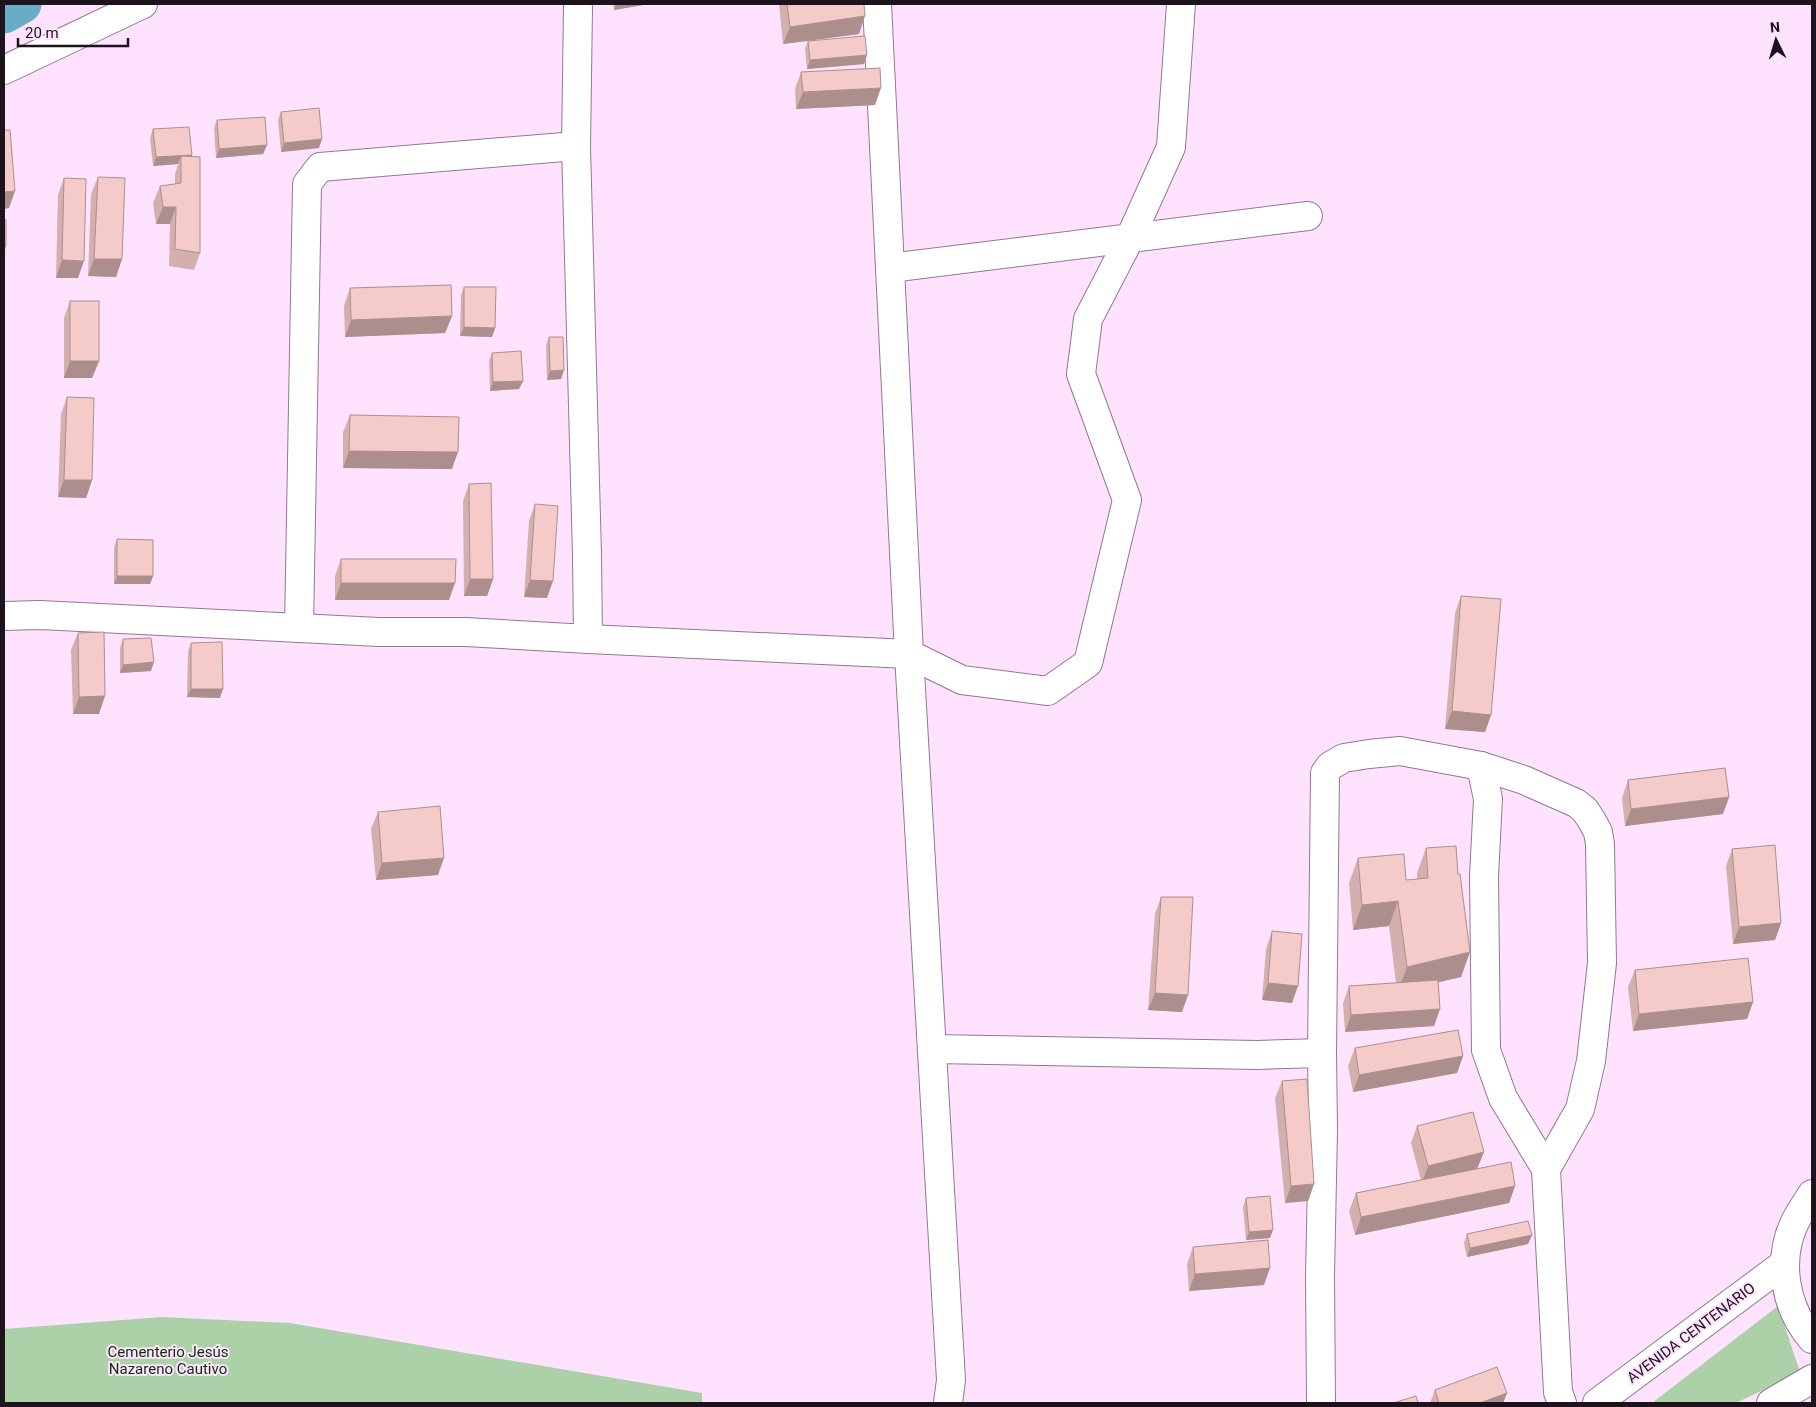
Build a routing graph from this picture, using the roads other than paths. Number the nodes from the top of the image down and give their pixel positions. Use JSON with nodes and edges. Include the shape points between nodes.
{"nodes":[{"id":1,"x":143,"y":4,"type":"edge"},
{"id":2,"x":877,"y":4,"type":"edge"},
{"id":3,"x":1182,"y":4,"type":"edge"},
{"id":4,"x":578,"y":7,"type":"dead end"},
{"id":5,"x":4,"y":70,"type":"edge"},
{"id":6,"x":576,"y":146,"type":"junction"},
{"id":7,"x":1308,"y":216,"type":"dead end"},
{"id":8,"x":1130,"y":238,"type":"junction"},
{"id":9,"x":890,"y":268,"type":"junction"},
{"id":10,"x":4,"y":616,"type":"edge"},
{"id":11,"x":299,"y":628,"type":"junction"},
{"id":12,"x":588,"y":639,"type":"junction"},
{"id":13,"x":909,"y":654,"type":"junction"},
{"id":14,"x":1481,"y":766,"type":"junction"},
{"id":15,"x":933,"y":1049,"type":"junction"},
{"id":16,"x":1322,"y":1053,"type":"junction"},
{"id":17,"x":1546,"y":1169,"type":"junction"},
{"id":18,"x":1812,"y":1194,"type":"edge"},
{"id":19,"x":1785,"y":1263,"type":"junction"},
{"id":20,"x":1812,"y":1338,"type":"edge"},
{"id":21,"x":1812,"y":1379,"type":"edge"},
{"id":22,"x":948,"y":1403,"type":"edge"},
{"id":23,"x":1321,"y":1403,"type":"edge"},
{"id":24,"x":1562,"y":1403,"type":"edge"},
{"id":25,"x":1597,"y":1403,"type":"edge"},
{"id":26,"x":1771,"y":1403,"type":"edge"}],
"edges":[{"from":1,"to":5,"type":"street"},
{"from":2,"to":9,"type":"street"},
{"from":3,"to":8,"type":"street","via":[[1172,148]]},
{"from":4,"to":6,"type":"street"},
{"from":6,"to":11,"type":"street","via":[[320,168],[307,184]]},
{"from":6,"to":12,"type":"street"},
{"from":7,"to":8,"type":"street"},
{"from":8,"to":9,"type":"street"},
{"from":8,"to":13,"type":"street","via":[[1088,319],[1081,374],[1126,500],[1088,663],[1048,691],[962,680]]},
{"from":9,"to":13,"type":"street"},
{"from":10,"to":11,"type":"street"},
{"from":11,"to":12,"type":"street"},
{"from":12,"to":13,"type":"street"},
{"from":13,"to":15,"type":"street"},
{"from":14,"to":16,"type":"street","via":[[1400,752],[1344,758],[1325,773]]},
{"from":14,"to":17,"type":"street","via":[[1488,800],[1484,876],[1486,1050],[1504,1098]]},
{"from":14,"to":17,"type":"street","via":[[1524,780],[1576,803],[1585,810],[1598,832],[1600,844],[1602,963],[1591,1061],[1580,1109]]},
{"from":15,"to":16,"type":"street","via":[[1257,1055]]},
{"from":15,"to":22,"type":"street","via":[[951,1380]]},
{"from":16,"to":23,"type":"street"},
{"from":17,"to":24,"type":"street","via":[[1558,1392]]},
{"from":18,"to":19,"type":"street","via":[[1794,1224]]},
{"from":19,"to":20,"type":"street","via":[[1792,1306]]},
{"from":19,"to":25,"type":"street","name":"AVENIDA CENTENARIO"},
{"from":21,"to":26,"type":"street"}]}
